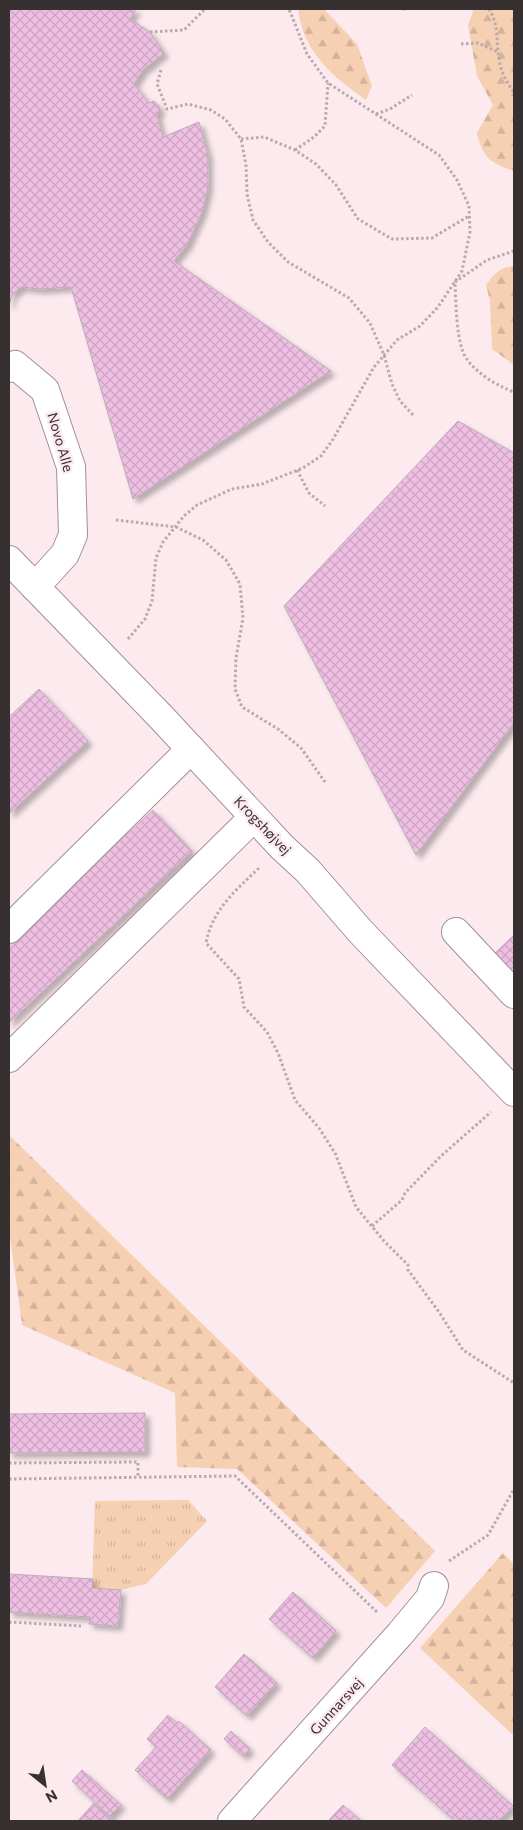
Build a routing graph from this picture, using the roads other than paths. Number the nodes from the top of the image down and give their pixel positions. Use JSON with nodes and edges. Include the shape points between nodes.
{"nodes":[{"id":1,"x":9,"y":368,"type":"edge"},
{"id":2,"x":9,"y":560,"type":"edge"},
{"id":3,"x":35,"y":587,"type":"junction"},
{"id":4,"x":191,"y":749,"type":"junction"},
{"id":5,"x":254,"y":817,"type":"junction"},
{"id":6,"x":9,"y":929,"type":"edge"},
{"id":7,"x":456,"y":932,"type":"dead end"},
{"id":8,"x":514,"y":994,"type":"edge"},
{"id":9,"x":9,"y":1058,"type":"edge"},
{"id":10,"x":513,"y":1092,"type":"edge"},
{"id":11,"x":434,"y":1586,"type":"road end"},
{"id":12,"x":232,"y":1821,"type":"edge"}],
"edges":[{"from":1,"to":3,"type":"street","name":"Novo Alle","via":[[15,365],[45,390],[71,467],[73,534],[65,554]]},
{"from":2,"to":3,"type":"street","name":"Krogshøjvej"},
{"from":3,"to":4,"type":"street","name":"Krogshøjvej"},
{"from":4,"to":5,"type":"street","name":"Krogshøjvej"},
{"from":4,"to":6,"type":"street"},
{"from":5,"to":9,"type":"street"},
{"from":5,"to":10,"type":"street","name":"Krogshøjvej"},
{"from":7,"to":8,"type":"street"},
{"from":11,"to":12,"type":"street","name":"Gunnarsvej","via":[[430,1598],[400,1634]]}]}
